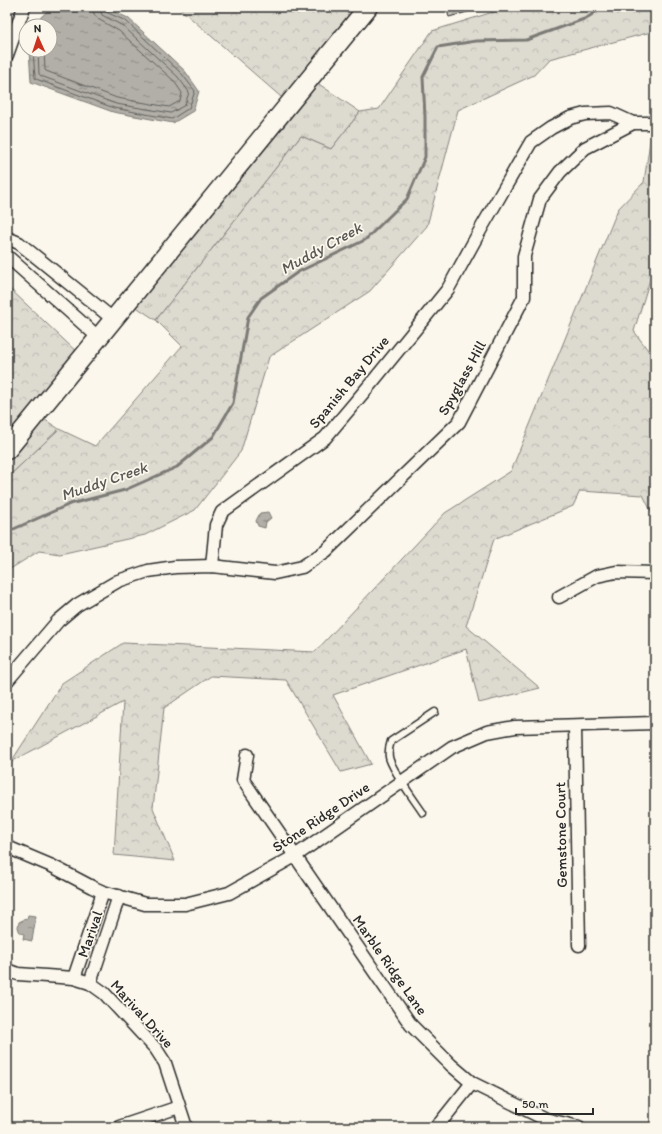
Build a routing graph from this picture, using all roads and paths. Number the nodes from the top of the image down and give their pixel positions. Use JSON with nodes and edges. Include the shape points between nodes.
{"nodes":[{"id":1,"x":24,"y":7,"type":"edge"},
{"id":2,"x":368,"y":7,"type":"edge"},
{"id":3,"x":7,"y":55,"type":"edge"},
{"id":4,"x":633,"y":123,"type":"junction"},
{"id":5,"x":655,"y":123,"type":"edge"},
{"id":6,"x":7,"y":238,"type":"edge"},
{"id":7,"x":7,"y":256,"type":"edge"},
{"id":8,"x":113,"y":319,"type":"junction"},
{"id":9,"x":98,"y":337,"type":"junction"},
{"id":10,"x":7,"y":450,"type":"edge"},
{"id":11,"x":212,"y":566,"type":"junction"},
{"id":12,"x":655,"y":573,"type":"edge"},
{"id":13,"x":559,"y":597,"type":"dead end"},
{"id":14,"x":7,"y":681,"type":"edge"},
{"id":15,"x":435,"y":712,"type":"dead end"},
{"id":16,"x":655,"y":723,"type":"edge"},
{"id":17,"x":575,"y":726,"type":"junction"},
{"id":18,"x":247,"y":755,"type":"dead end"},
{"id":19,"x":402,"y":782,"type":"junction"},
{"id":20,"x":423,"y":813,"type":"dead end"},
{"id":21,"x":7,"y":847,"type":"edge"},
{"id":22,"x":295,"y":856,"type":"junction"},
{"id":23,"x":103,"y":892,"type":"junction"},
{"id":24,"x":119,"y":896,"type":"junction"},
{"id":25,"x":579,"y":945,"type":"dead end"},
{"id":26,"x":7,"y":970,"type":"edge"},
{"id":27,"x":74,"y":978,"type":"junction"},
{"id":28,"x":90,"y":983,"type":"junction"},
{"id":29,"x":472,"y":1083,"type":"junction"},
{"id":30,"x":179,"y":1107,"type":"junction"},
{"id":31,"x":119,"y":1127,"type":"edge"},
{"id":32,"x":186,"y":1127,"type":"edge"},
{"id":33,"x":435,"y":1127,"type":"edge"},
{"id":34,"x":579,"y":1127,"type":"edge"}],
"edges":[{"from":1,"to":3,"type":"street"},
{"from":2,"to":8,"type":"main road"},
{"from":4,"to":5,"type":"street","name":"Spyglass Hill"},
{"from":4,"to":11,"type":"street","name":"Spanish Bay Drive","via":[[611,113],[585,114],[570,118],[531,142],[448,288],[374,380],[325,438],[222,512],[216,525]]},
{"from":4,"to":11,"type":"street","name":"Spyglass Hill","via":[[585,148],[560,172],[540,199],[524,256],[524,296],[459,422],[326,551],[302,567],[275,573]]},
{"from":6,"to":8,"type":"street","via":[[18,243]]},
{"from":7,"to":9,"type":"street"},
{"from":8,"to":9,"type":"main road"},
{"from":9,"to":10,"type":"main road"},
{"from":11,"to":14,"type":"street","via":[[148,571],[118,581],[77,605],[58,621]]},
{"from":12,"to":13,"type":"street","via":[[616,572],[597,576]]},
{"from":15,"to":19,"type":"lane","via":[[391,741],[388,749],[389,758]]},
{"from":16,"to":17,"type":"street","name":"Stone Ridge Drive"},
{"from":17,"to":19,"type":"street","name":"Stone Ridge Drive","via":[[515,727],[487,732],[452,747]]},
{"from":17,"to":25,"type":"street","name":"Gemstone Court"},
{"from":18,"to":22,"type":"street","name":"Marble Ridge Lane","via":[[243,780]]},
{"from":19,"to":20,"type":"lane"},
{"from":19,"to":22,"type":"street","name":"Stone Ridge Drive"},
{"from":21,"to":23,"type":"street","name":"Stone Ridge Drive"},
{"from":22,"to":24,"type":"street","name":"Stone Ridge Drive","via":[[229,893],[185,904],[145,904]]},
{"from":22,"to":29,"type":"street","name":"Marble Ridge Lane","via":[[411,1025]]},
{"from":23,"to":24,"type":"street","name":"Stone Ridge Drive"},
{"from":23,"to":27,"type":"street","name":"Marival"},
{"from":24,"to":28,"type":"street","name":"Marival"},
{"from":26,"to":27,"type":"street","name":"Marival Drive","via":[[18,974]]},
{"from":27,"to":28,"type":"street","name":"Marival Drive"},
{"from":28,"to":30,"type":"street","name":"Marival Drive","via":[[104,993],[156,1049],[165,1063]]},
{"from":29,"to":33,"type":"street"},
{"from":29,"to":34,"type":"street","name":"Marble Ridge Lane","via":[[545,1119]]},
{"from":30,"to":31,"type":"street"},
{"from":30,"to":32,"type":"street","name":"Marival Drive"}]}
